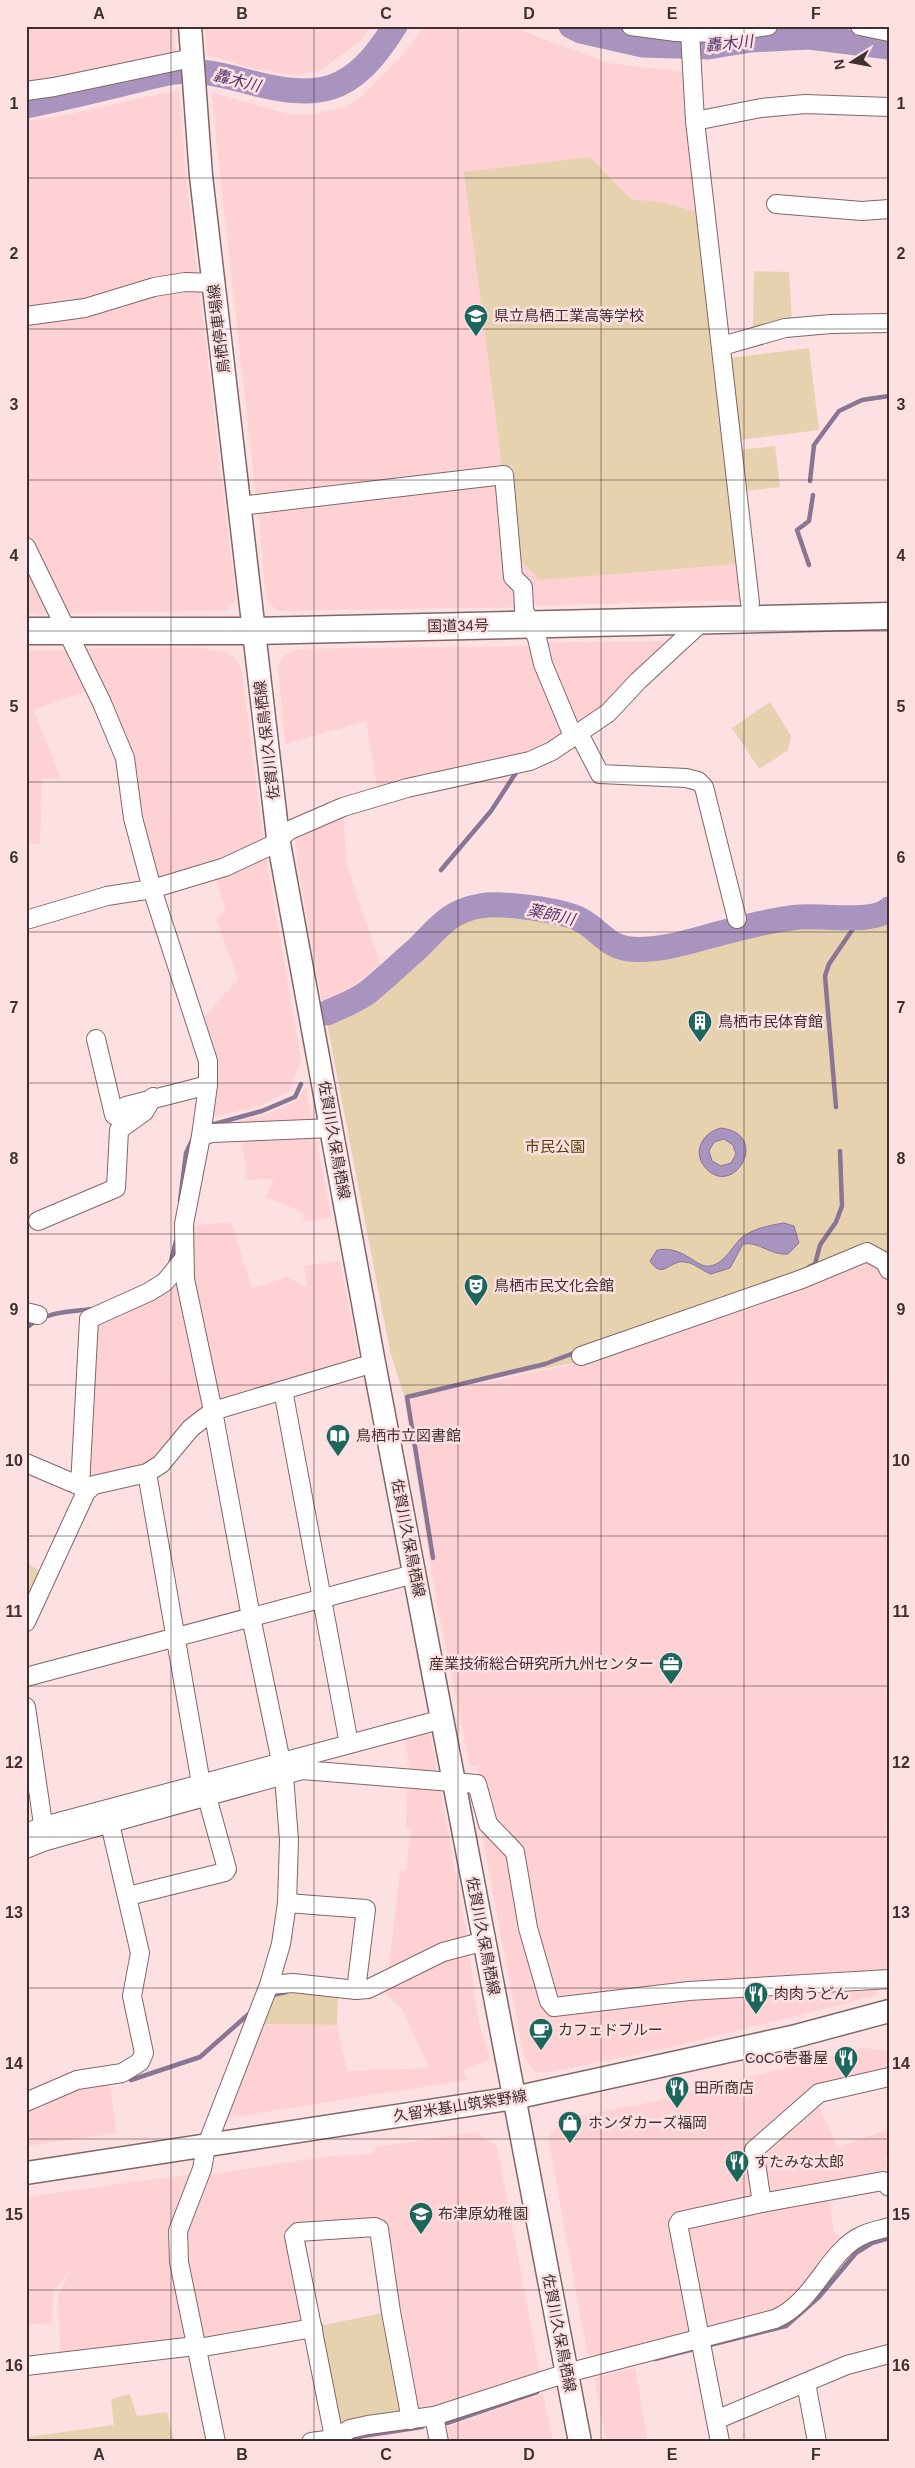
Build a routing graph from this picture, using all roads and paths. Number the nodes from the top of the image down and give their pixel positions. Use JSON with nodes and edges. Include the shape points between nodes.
{"nodes":[{"id":1,"x":190,"y":26,"type":"edge"},
{"id":2,"x":630,"y":26,"type":"edge"},
{"id":3,"x":768,"y":26,"type":"edge"},
{"id":4,"x":860,"y":26,"type":"edge"},
{"id":5,"x":681,"y":30,"type":"edge"},
{"id":6,"x":889,"y":32,"type":"edge"},
{"id":7,"x":192,"y":58,"type":"junction"},
{"id":8,"x":26,"y":91,"type":"edge"},
{"id":9,"x":889,"y":108,"type":"edge"},
{"id":10,"x":695,"y":121,"type":"junction"},
{"id":11,"x":776,"y":204,"type":"dead end"},
{"id":12,"x":889,"y":209,"type":"edge"},
{"id":13,"x":214,"y":283,"type":"junction"},
{"id":14,"x":26,"y":316,"type":"edge"},
{"id":15,"x":889,"y":323,"type":"edge"},
{"id":16,"x":722,"y":346,"type":"junction"},
{"id":17,"x":240,"y":506,"type":"junction"},
{"id":18,"x":26,"y":548,"type":"edge"},
{"id":19,"x":750,"y":603,"type":"dead end"},
{"id":20,"x":889,"y":616,"type":"edge"},
{"id":21,"x":705,"y":620,"type":"junction"},
{"id":22,"x":530,"y":624,"type":"junction"},
{"id":23,"x":66,"y":630,"type":"junction"},
{"id":24,"x":26,"y":631,"type":"edge"},
{"id":25,"x":254,"y":631,"type":"junction"},
{"id":26,"x":575,"y":734,"type":"junction"},
{"id":27,"x":278,"y":838,"type":"junction"},
{"id":28,"x":152,"y":889,"type":"junction"},
{"id":29,"x":737,"y":919,"type":"dead end"},
{"id":30,"x":26,"y":920,"type":"edge"},
{"id":31,"x":96,"y":1038,"type":"dead end"},
{"id":32,"x":208,"y":1085,"type":"junction"},
{"id":33,"x":153,"y":1097,"type":"junction"},
{"id":34,"x":332,"y":1128,"type":"junction"},
{"id":35,"x":201,"y":1136,"type":"junction"},
{"id":36,"x":38,"y":1221,"type":"dead end"},
{"id":37,"x":183,"y":1260,"type":"junction"},
{"id":38,"x":889,"y":1270,"type":"edge"},
{"id":39,"x":581,"y":1356,"type":"dead end"},
{"id":40,"x":374,"y":1363,"type":"junction"},
{"id":41,"x":283,"y":1390,"type":"junction"},
{"id":42,"x":213,"y":1411,"type":"junction"},
{"id":43,"x":26,"y":1463,"type":"edge"},
{"id":44,"x":147,"y":1473,"type":"junction"},
{"id":45,"x":83,"y":1489,"type":"junction"},
{"id":46,"x":414,"y":1574,"type":"junction"},
{"id":47,"x":324,"y":1598,"type":"junction"},
{"id":48,"x":251,"y":1618,"type":"junction"},
{"id":49,"x":26,"y":1622,"type":"edge"},
{"id":50,"x":174,"y":1638,"type":"junction"},
{"id":51,"x":26,"y":1677,"type":"edge"},
{"id":52,"x":26,"y":1707,"type":"edge"},
{"id":53,"x":443,"y":1720,"type":"junction"},
{"id":54,"x":349,"y":1744,"type":"junction"},
{"id":55,"x":282,"y":1769,"type":"junction"},
{"id":56,"x":454,"y":1784,"type":"junction"},
{"id":57,"x":204,"y":1792,"type":"junction"},
{"id":58,"x":108,"y":1816,"type":"junction"},
{"id":59,"x":26,"y":1833,"type":"edge"},
{"id":60,"x":45,"y":1834,"type":"junction"},
{"id":61,"x":26,"y":1849,"type":"edge"},
{"id":62,"x":128,"y":1896,"type":"junction"},
{"id":63,"x":286,"y":1903,"type":"junction"},
{"id":64,"x":484,"y":1942,"type":"junction"},
{"id":65,"x":889,"y":1979,"type":"edge"},
{"id":66,"x":269,"y":1985,"type":"junction"},
{"id":67,"x":356,"y":1990,"type":"junction"},
{"id":68,"x":887,"y":2014,"type":"edge"},
{"id":69,"x":889,"y":2077,"type":"edge"},
{"id":70,"x":514,"y":2098,"type":"junction"},
{"id":71,"x":26,"y":2102,"type":"edge"},
{"id":72,"x":206,"y":2147,"type":"junction"},
{"id":73,"x":26,"y":2173,"type":"edge"},
{"id":74,"x":889,"y":2187,"type":"edge"},
{"id":75,"x":762,"y":2203,"type":"junction"},
{"id":76,"x":889,"y":2227,"type":"edge"},
{"id":77,"x":313,"y":2328,"type":"junction"},
{"id":78,"x":702,"y":2345,"type":"junction"},
{"id":79,"x":195,"y":2346,"type":"junction"},
{"id":80,"x":889,"y":2354,"type":"edge"},
{"id":81,"x":26,"y":2366,"type":"edge"},
{"id":82,"x":566,"y":2373,"type":"junction"},
{"id":83,"x":806,"y":2383,"type":"junction"},
{"id":84,"x":434,"y":2416,"type":"junction"},
{"id":85,"x":411,"y":2420,"type":"junction"},
{"id":86,"x":716,"y":2420,"type":"junction"},
{"id":87,"x":334,"y":2440,"type":"edge"},
{"id":88,"x":216,"y":2442,"type":"edge"},
{"id":89,"x":311,"y":2442,"type":"edge"},
{"id":90,"x":439,"y":2442,"type":"edge"},
{"id":91,"x":580,"y":2442,"type":"edge"},
{"id":92,"x":720,"y":2442,"type":"edge"},
{"id":93,"x":817,"y":2442,"type":"edge"}],
"edges":[{"from":1,"to":7,"type":"main road","name":"鳥栖停車場線"},
{"from":2,"to":5,"type":"street"},
{"from":3,"to":5,"type":"street","via":[[720,33]]},
{"from":4,"to":6,"type":"street"},
{"from":5,"to":10,"type":"street","via":[[692,68]]},
{"from":7,"to":8,"type":"street"},
{"from":7,"to":13,"type":"main road","name":"鳥栖停車場線","via":[[201,176]]},
{"from":9,"to":10,"type":"street","via":[[805,104],[761,108]]},
{"from":10,"to":16,"type":"street"},
{"from":11,"to":12,"type":"street","via":[[862,211]]},
{"from":13,"to":14,"type":"street","via":[[185,282],[154,287],[86,308]]},
{"from":13,"to":17,"type":"main road","name":"鳥栖停車場線"},
{"from":15,"to":16,"type":"street","via":[[785,328]]},
{"from":16,"to":19,"type":"street"},
{"from":17,"to":22,"type":"street","via":[[504,475],[513,577],[523,587],[524,610]]},
{"from":17,"to":25,"type":"main road","name":"鳥栖停車場線"},
{"from":18,"to":23,"type":"street"},
{"from":20,"to":21,"type":"highway","name":"国道34号"},
{"from":21,"to":22,"type":"highway","name":"国道34号"},
{"from":21,"to":26,"type":"street","via":[[638,681],[620,703]]},
{"from":22,"to":25,"type":"highway","name":"国道34号"},
{"from":22,"to":26,"type":"street","via":[[543,664]]},
{"from":23,"to":24,"type":"highway","name":"国道34号"},
{"from":23,"to":25,"type":"highway","name":"国道34号"},
{"from":23,"to":28,"type":"street","via":[[125,758],[133,818]]},
{"from":25,"to":27,"type":"main road","name":"佐賀川久保鳥栖線"},
{"from":26,"to":27,"type":"street","via":[[530,762],[407,788],[352,804]]},
{"from":26,"to":29,"type":"street","via":[[600,774],[686,778],[698,781],[704,787]]},
{"from":27,"to":28,"type":"street","via":[[270,846],[224,867]]},
{"from":27,"to":34,"type":"main road","name":"佐賀川久保鳥栖線"},
{"from":28,"to":30,"type":"street","via":[[107,896]]},
{"from":28,"to":32,"type":"street","via":[[208,1061]]},
{"from":31,"to":33,"type":"street","via":[[114,1114],[126,1106]]},
{"from":32,"to":33,"type":"street"},
{"from":32,"to":35,"type":"street"},
{"from":33,"to":36,"type":"street","via":[[144,1112],[119,1130],[116,1188]]},
{"from":34,"to":35,"type":"street"},
{"from":34,"to":40,"type":"main road","name":"佐賀川久保鳥栖線"},
{"from":35,"to":37,"type":"street","via":[[184,1224]]},
{"from":37,"to":42,"type":"street"},
{"from":37,"to":45,"type":"street","via":[[165,1282],[89,1319]]},
{"from":38,"to":39,"type":"street","via":[[885,1262],[867,1252],[802,1279]]},
{"from":40,"to":41,"type":"street"},
{"from":40,"to":46,"type":"main road","name":"佐賀川久保鳥栖線"},
{"from":41,"to":42,"type":"street"},
{"from":41,"to":47,"type":"street"},
{"from":42,"to":44,"type":"street","via":[[191,1428],[161,1464]]},
{"from":42,"to":48,"type":"street"},
{"from":43,"to":45,"type":"street"},
{"from":44,"to":45,"type":"street"},
{"from":44,"to":50,"type":"street"},
{"from":45,"to":49,"type":"street"},
{"from":46,"to":47,"type":"street"},
{"from":46,"to":53,"type":"main road","name":"佐賀川久保鳥栖線"},
{"from":47,"to":48,"type":"street"},
{"from":47,"to":54,"type":"street"},
{"from":48,"to":50,"type":"street"},
{"from":48,"to":55,"type":"street"},
{"from":50,"to":51,"type":"street"},
{"from":50,"to":57,"type":"street"},
{"from":52,"to":60,"type":"street"},
{"from":53,"to":54,"type":"street"},
{"from":53,"to":56,"type":"main road","name":"佐賀川久保鳥栖線"},
{"from":54,"to":55,"type":"street"},
{"from":55,"to":56,"type":"street"},
{"from":55,"to":57,"type":"street"},
{"from":55,"to":63,"type":"street","via":[[289,1840]]},
{"from":56,"to":64,"type":"main road","name":"佐賀川久保鳥栖線"},
{"from":56,"to":65,"type":"street","via":[[476,1784],[488,1824],[515,1852],[528,1928],[549,2001],[554,2007],[689,1991]]},
{"from":57,"to":58,"type":"street"},
{"from":57,"to":62,"type":"street","via":[[227,1869]]},
{"from":58,"to":60,"type":"street"},
{"from":58,"to":62,"type":"street"},
{"from":59,"to":60,"type":"street"},
{"from":60,"to":61,"type":"street"},
{"from":62,"to":71,"type":"street","via":[[140,1953],[132,1996],[144,2053],[140,2062],[122,2073],[77,2080]]},
{"from":63,"to":66,"type":"street","via":[[281,1944]]},
{"from":63,"to":67,"type":"street","via":[[366,1909]]},
{"from":64,"to":67,"type":"street","via":[[443,1952],[368,1989]]},
{"from":64,"to":70,"type":"main road","name":"佐賀川久保鳥栖線"},
{"from":66,"to":67,"type":"street","via":[[316,1984]]},
{"from":66,"to":72,"type":"street"},
{"from":68,"to":70,"type":"main road","name":"久留米基山筑紫野線"},
{"from":69,"to":75,"type":"street","via":[[819,2093],[754,2150]]},
{"from":70,"to":72,"type":"main road","name":"久留米基山筑紫野線"},
{"from":70,"to":82,"type":"main road","name":"佐賀川久保鳥栖線"},
{"from":72,"to":73,"type":"main road","name":"久留米基山筑紫野線"},
{"from":72,"to":79,"type":"street","via":[[202,2169],[178,2231],[179,2262]]},
{"from":74,"to":75,"type":"street","via":[[884,2181]]},
{"from":75,"to":78,"type":"street","via":[[678,2224]]},
{"from":76,"to":78,"type":"street","via":[[862,2235],[844,2249],[812,2290],[786,2314]]},
{"from":77,"to":79,"type":"street"},
{"from":77,"to":85,"type":"street","via":[[294,2236],[298,2232],[379,2229],[390,2312]]},
{"from":77,"to":87,"type":"street"},
{"from":78,"to":82,"type":"street"},
{"from":78,"to":86,"type":"street"},
{"from":79,"to":81,"type":"street"},
{"from":79,"to":88,"type":"street"},
{"from":80,"to":83,"type":"street","via":[[847,2365]]},
{"from":82,"to":84,"type":"street"},
{"from":82,"to":91,"type":"main road","name":"佐賀川久保鳥栖線"},
{"from":83,"to":86,"type":"street"},
{"from":83,"to":93,"type":"street"},
{"from":84,"to":85,"type":"street"},
{"from":84,"to":90,"type":"street"},
{"from":85,"to":87,"type":"street","via":[[359,2427]]},
{"from":86,"to":92,"type":"street"},
{"from":87,"to":89,"type":"street"}]}
